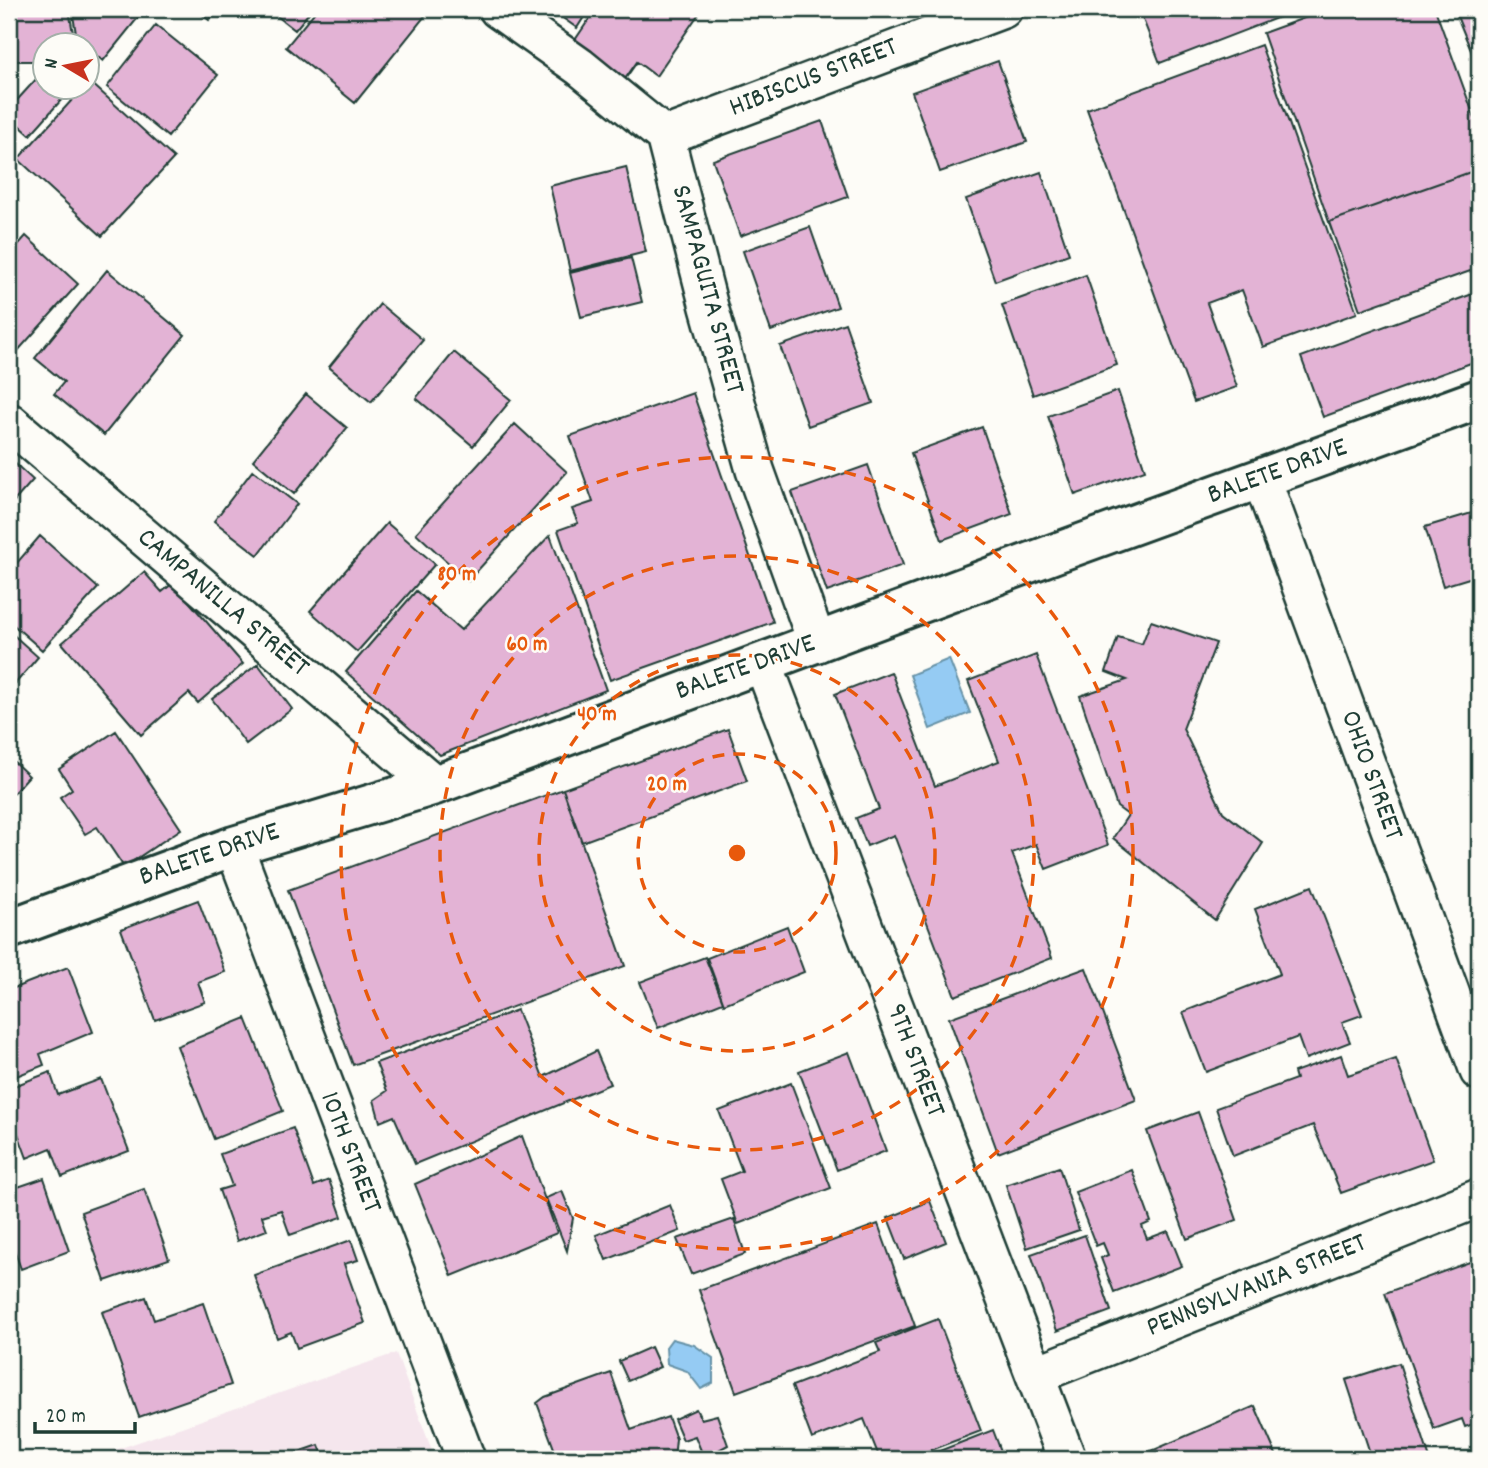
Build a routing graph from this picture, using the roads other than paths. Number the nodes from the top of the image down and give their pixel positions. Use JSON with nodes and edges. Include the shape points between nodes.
{"nodes":[{"id":1,"x":498,"y":9,"type":"edge"},
{"id":2,"x":1003,"y":9,"type":"edge"},
{"id":3,"x":665,"y":136,"type":"junction"},
{"id":4,"x":1479,"y":399,"type":"edge"},
{"id":5,"x":9,"y":422,"type":"edge"},
{"id":6,"x":1262,"y":480,"type":"junction"},
{"id":7,"x":817,"y":643,"type":"junction"},
{"id":8,"x":763,"y":663,"type":"junction"},
{"id":9,"x":435,"y":785,"type":"junction"},
{"id":10,"x":234,"y":846,"type":"junction"},
{"id":11,"x":9,"y":929,"type":"edge"},
{"id":12,"x":1479,"y":1071,"type":"edge"},
{"id":13,"x":1479,"y":1198,"type":"edge"},
{"id":14,"x":1035,"y":1375,"type":"junction"},
{"id":15,"x":466,"y":1459,"type":"edge"},
{"id":16,"x":1067,"y":1459,"type":"edge"}],
"edges":[{"from":1,"to":3,"type":"street"},
{"from":2,"to":3,"type":"street","name":"HIBISCUS STREET"},
{"from":3,"to":7,"type":"street","name":"SAMPAGUITA STREET","via":[[755,470]]},
{"from":4,"to":6,"type":"street","name":"BALETE DRIVE"},
{"from":5,"to":9,"type":"street","name":"CAMPANILLA STREET"},
{"from":6,"to":7,"type":"street","name":"BALETE DRIVE"},
{"from":6,"to":12,"type":"street","name":"OHIO STREET"},
{"from":7,"to":8,"type":"street","name":"BALETE DRIVE"},
{"from":8,"to":9,"type":"street","name":"BALETE DRIVE"},
{"from":8,"to":14,"type":"street","name":"9TH STREET"},
{"from":9,"to":10,"type":"street","name":"BALETE DRIVE"},
{"from":10,"to":11,"type":"street","name":"BALETE DRIVE"},
{"from":10,"to":15,"type":"street","name":"10TH STREET"},
{"from":13,"to":14,"type":"street","name":"PENNSYLVANIA STREET"},
{"from":14,"to":16,"type":"street","name":"9TH STREET"}]}
